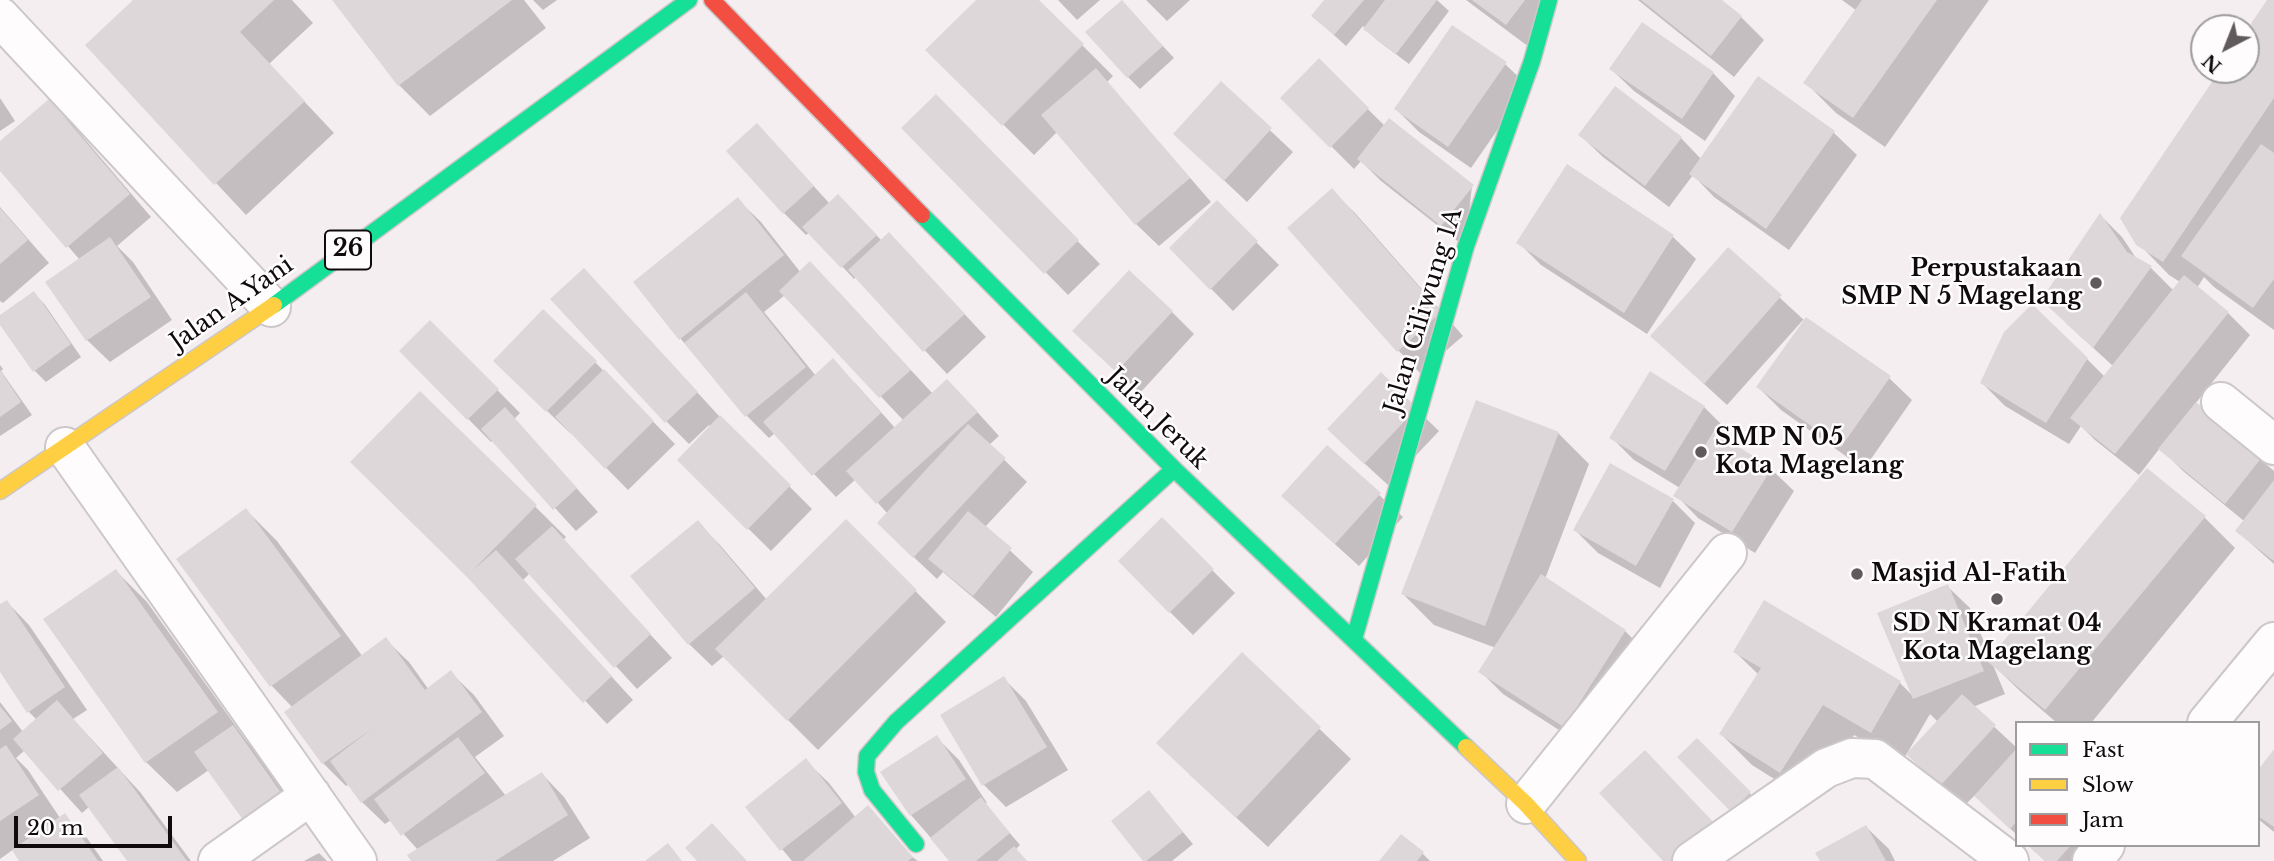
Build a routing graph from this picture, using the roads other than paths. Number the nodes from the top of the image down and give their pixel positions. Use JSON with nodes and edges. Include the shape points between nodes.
{"nodes":[{"id":1,"x":689,"y":0,"type":"edge"},
{"id":2,"x":712,"y":0,"type":"edge"},
{"id":3,"x":1549,"y":0,"type":"edge"},
{"id":4,"x":0,"y":17,"type":"edge"},
{"id":5,"x":271,"y":307,"type":"junction"},
{"id":6,"x":2221,"y":402,"type":"dead end"},
{"id":7,"x":2274,"y":445,"type":"edge"},
{"id":8,"x":65,"y":447,"type":"junction"},
{"id":9,"x":1174,"y":469,"type":"junction"},
{"id":10,"x":0,"y":491,"type":"edge"},
{"id":11,"x":1727,"y":553,"type":"dead end"},
{"id":12,"x":1354,"y":639,"type":"junction"},
{"id":13,"x":2274,"y":642,"type":"edge"},
{"id":14,"x":2209,"y":721,"type":"edge"},
{"id":15,"x":311,"y":794,"type":"junction"},
{"id":16,"x":1526,"y":804,"type":"junction"},
{"id":17,"x":916,"y":844,"type":"dead end"},
{"id":18,"x":2103,"y":847,"type":"edge"},
{"id":19,"x":218,"y":861,"type":"edge"},
{"id":20,"x":357,"y":861,"type":"edge"},
{"id":21,"x":1578,"y":861,"type":"edge"},
{"id":22,"x":1692,"y":861,"type":"edge"},
{"id":23,"x":2009,"y":861,"type":"edge"},
{"id":24,"x":2092,"y":861,"type":"edge"}],
"edges":[{"from":1,"to":5,"type":"main road","name":"Jalan A.Yani","number":"26"},
{"from":2,"to":9,"type":"main road","name":"Jalan Jeruk"},
{"from":3,"to":12,"type":"main road","name":"Jalan Ciliwung 1A","via":[[1462,258]]},
{"from":4,"to":5,"type":"street"},
{"from":5,"to":8,"type":"main road","name":"Jalan A.Yani","number":"26"},
{"from":6,"to":7,"type":"street"},
{"from":8,"to":10,"type":"main road","name":"Jalan A.Yani","number":"26"},
{"from":8,"to":15,"type":"street"},
{"from":9,"to":12,"type":"main road","name":"Jalan Jeruk"},
{"from":9,"to":17,"type":"main road","via":[[896,722],[867,756],[872,790]]},
{"from":11,"to":16,"type":"street"},
{"from":12,"to":16,"type":"main road","name":"Jalan Jeruk"},
{"from":13,"to":14,"type":"street"},
{"from":15,"to":19,"type":"street"},
{"from":15,"to":20,"type":"street"},
{"from":16,"to":21,"type":"main road","name":"Jalan Jeruk"},
{"from":18,"to":24,"type":"street"},
{"from":22,"to":23,"type":"street","via":[[1826,768],[1852,758],[1875,759]]}]}
